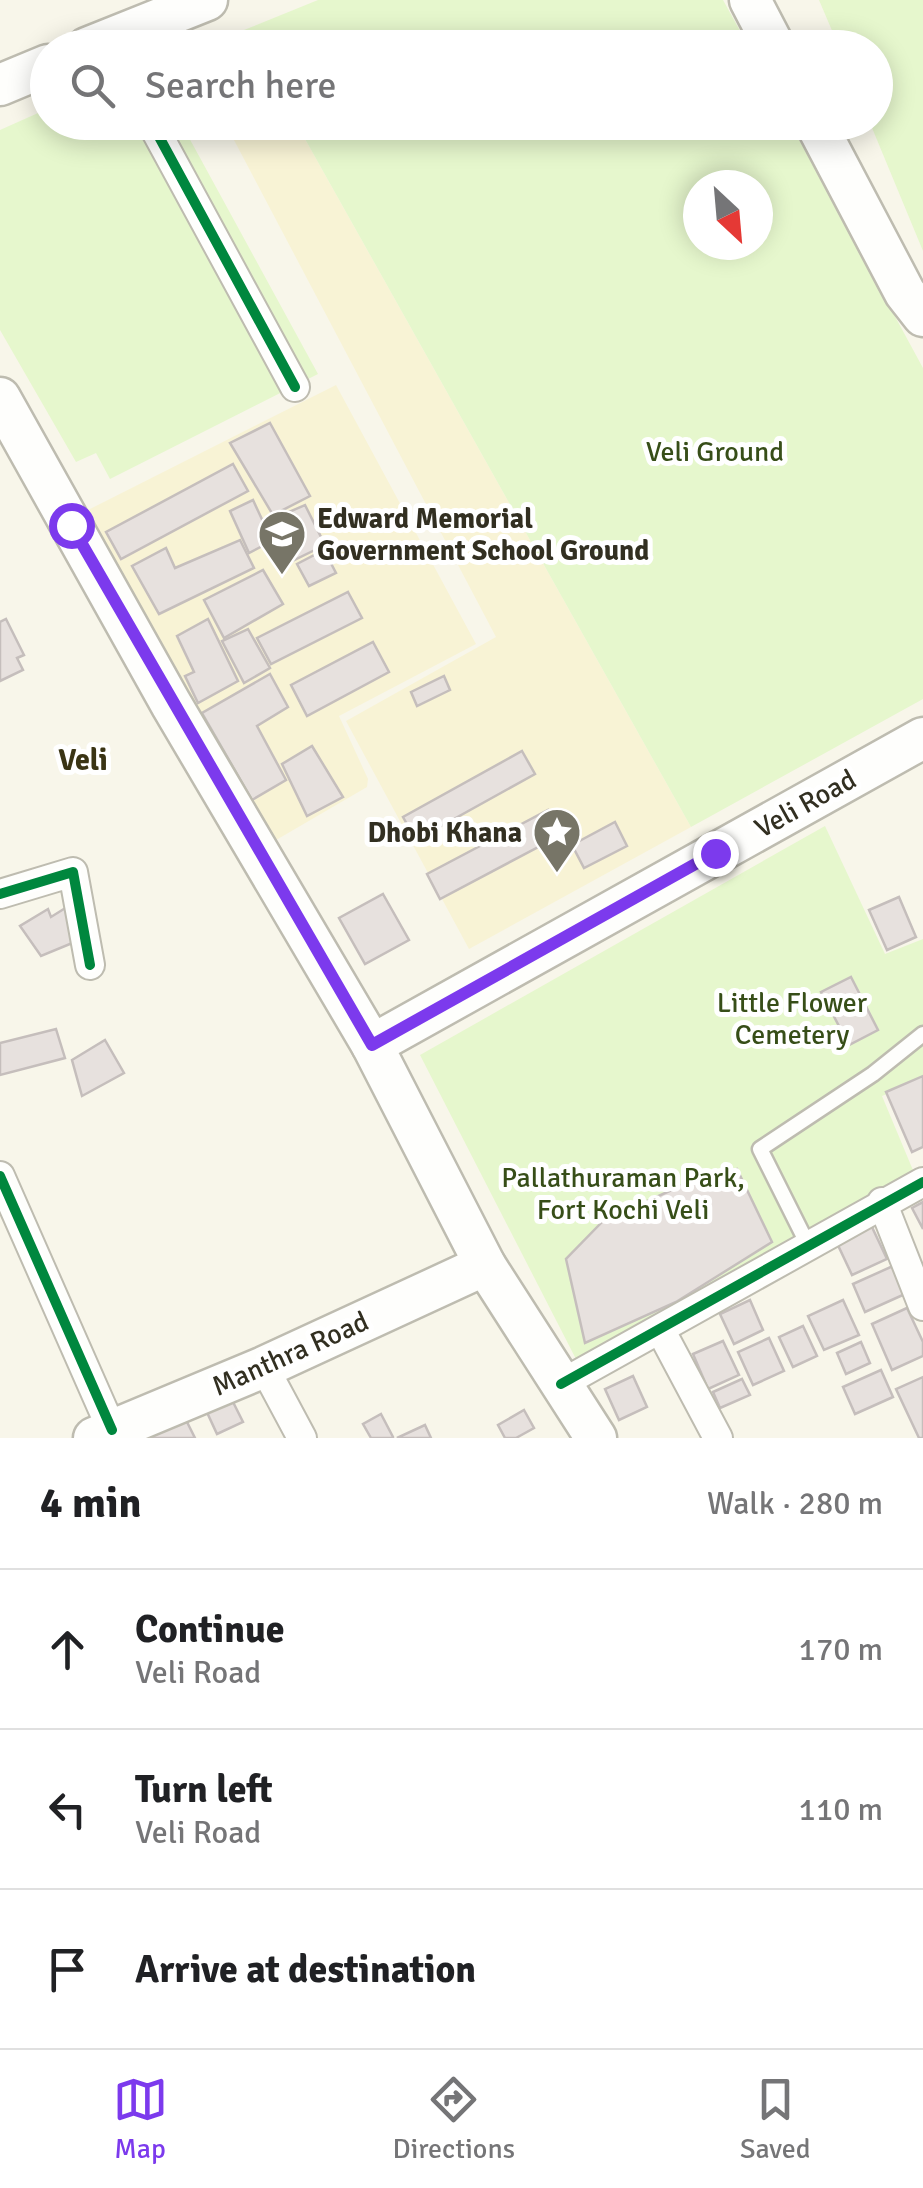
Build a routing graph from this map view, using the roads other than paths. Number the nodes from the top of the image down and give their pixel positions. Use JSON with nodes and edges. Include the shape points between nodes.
{"nodes":[{"id":1,"x":208,"y":0,"type":"edge"},
{"id":2,"x":750,"y":0,"type":"edge"},
{"id":3,"x":134,"y":30,"type":"edge"},
{"id":4,"x":766,"y":30,"type":"edge"},
{"id":5,"x":30,"y":72,"type":"edge"},
{"id":6,"x":0,"y":85,"type":"edge"},
{"id":7,"x":161,"y":140,"type":"edge"},
{"id":8,"x":825,"y":140,"type":"edge"},
{"id":9,"x":919,"y":306,"type":"edge"},
{"id":10,"x":295,"y":387,"type":"dead end"},
{"id":11,"x":0,"y":398,"type":"edge"},
{"id":12,"x":923,"y":738,"type":"edge"},
{"id":13,"x":0,"y":894,"type":"edge"},
{"id":14,"x":90,"y":964,"type":"dead end"},
{"id":15,"x":923,"y":1034,"type":"edge"},
{"id":16,"x":372,"y":1045,"type":"junction"},
{"id":17,"x":0,"y":1176,"type":"edge"},
{"id":18,"x":923,"y":1182,"type":"edge"},
{"id":19,"x":882,"y":1202,"type":"junction"},
{"id":20,"x":808,"y":1244,"type":"junction"},
{"id":21,"x":485,"y":1266,"type":"junction"},
{"id":22,"x":923,"y":1306,"type":"edge"},
{"id":23,"x":660,"y":1331,"type":"junction"},
{"id":24,"x":264,"y":1367,"type":"junction"},
{"id":25,"x":561,"y":1384,"type":"junction"},
{"id":26,"x":103,"y":1434,"type":"edge"},
{"id":27,"x":302,"y":1438,"type":"edge"},
{"id":28,"x":596,"y":1438,"type":"edge"},
{"id":29,"x":718,"y":1438,"type":"edge"}],
"edges":[{"from":1,"to":3,"type":"main road"},
{"from":2,"to":4,"type":"main road"},
{"from":5,"to":6,"type":"main road"},
{"from":7,"to":10,"type":"street"},
{"from":8,"to":9,"type":"main road"},
{"from":11,"to":16,"type":"main road"},
{"from":12,"to":16,"type":"main road","name":"Veli Road"},
{"from":13,"to":14,"type":"street","via":[[72,872]]},
{"from":15,"to":20,"type":"lane","via":[[760,1148]]},
{"from":16,"to":21,"type":"main road"},
{"from":17,"to":26,"type":"street"},
{"from":18,"to":19,"type":"street"},
{"from":19,"to":20,"type":"street"},
{"from":19,"to":22,"type":"street"},
{"from":20,"to":23,"type":"street"},
{"from":21,"to":24,"type":"main road","name":"Manthra Road"},
{"from":21,"to":25,"type":"main road"},
{"from":23,"to":25,"type":"street"},
{"from":23,"to":29,"type":"street"},
{"from":24,"to":26,"type":"main road","name":"Manthra Road"},
{"from":24,"to":27,"type":"street"},
{"from":25,"to":28,"type":"main road"}]}
